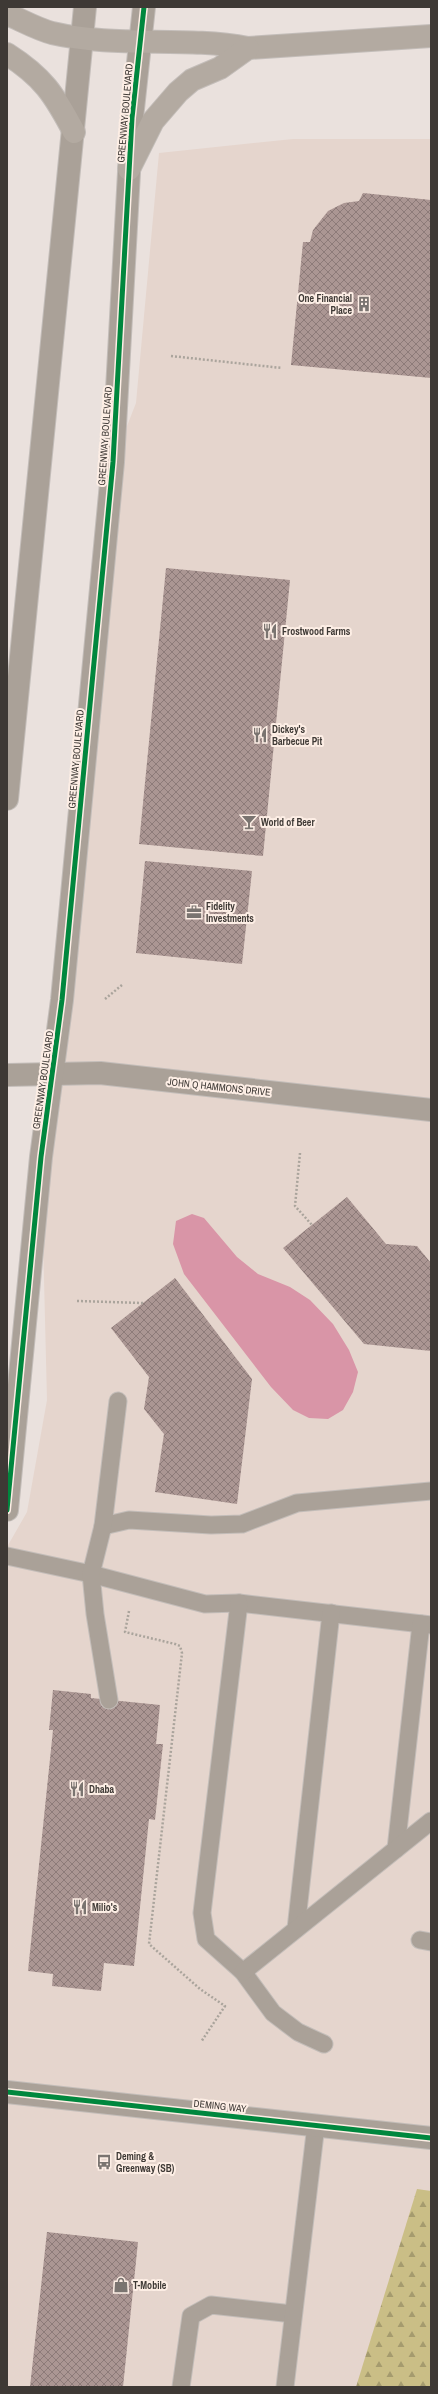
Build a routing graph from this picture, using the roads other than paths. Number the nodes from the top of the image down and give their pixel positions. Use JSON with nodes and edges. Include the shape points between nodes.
{"nodes":[{"id":1,"x":85,"y":7,"type":"edge"},
{"id":2,"x":144,"y":7,"type":"edge"},
{"id":3,"x":7,"y":14,"type":"edge"},
{"id":4,"x":431,"y":36,"type":"edge"},
{"id":5,"x":82,"y":39,"type":"junction"},
{"id":6,"x":141,"y":41,"type":"junction"},
{"id":7,"x":248,"y":48,"type":"junction"},
{"id":8,"x":7,"y":54,"type":"edge"},
{"id":9,"x":74,"y":132,"type":"junction"},
{"id":10,"x":129,"y":169,"type":"junction"},
{"id":11,"x":7,"y":799,"type":"edge"},
{"id":12,"x":54,"y":1074,"type":"junction"},
{"id":13,"x":7,"y":1075,"type":"edge"},
{"id":14,"x":431,"y":1110,"type":"edge"},
{"id":15,"x":118,"y":1401,"type":"dead end"},
{"id":16,"x":431,"y":1491,"type":"edge"},
{"id":17,"x":7,"y":1510,"type":"edge"},
{"id":18,"x":103,"y":1526,"type":"junction"},
{"id":19,"x":7,"y":1556,"type":"edge"},
{"id":20,"x":91,"y":1574,"type":"junction"},
{"id":21,"x":239,"y":1603,"type":"junction"},
{"id":22,"x":331,"y":1613,"type":"junction"},
{"id":23,"x":426,"y":1624,"type":"edge"},
{"id":24,"x":109,"y":1700,"type":"dead end"},
{"id":25,"x":431,"y":1822,"type":"edge"},
{"id":26,"x":396,"y":1849,"type":"junction"},
{"id":27,"x":296,"y":1929,"type":"junction"},
{"id":28,"x":243,"y":1972,"type":"junction"},
{"id":29,"x":324,"y":2044,"type":"dead end"},
{"id":30,"x":7,"y":2092,"type":"edge"},
{"id":31,"x":316,"y":2125,"type":"junction"},
{"id":32,"x":431,"y":2138,"type":"edge"},
{"id":33,"x":293,"y":2314,"type":"junction"},
{"id":34,"x":181,"y":2387,"type":"edge"},
{"id":35,"x":284,"y":2387,"type":"edge"}],
"edges":[{"from":1,"to":5,"type":"street"},
{"from":2,"to":6,"type":"street","name":"GREENWAY BOULEVARD"},
{"from":3,"to":5,"type":"highway","via":[[50,32]]},
{"from":4,"to":7,"type":"highway"},
{"from":5,"to":6,"type":"highway"},
{"from":5,"to":9,"type":"street"},
{"from":6,"to":7,"type":"highway","via":[[222,43]]},
{"from":6,"to":10,"type":"street","name":"GREENWAY BOULEVARD"},
{"from":7,"to":10,"type":"highway","via":[[220,68],[192,80],[178,92],[153,121]]},
{"from":8,"to":9,"type":"highway","via":[[30,69],[44,83],[58,102]]},
{"from":9,"to":11,"type":"street"},
{"from":10,"to":12,"type":"street","name":"GREENWAY BOULEVARD","via":[[113,462]]},
{"from":12,"to":13,"type":"street","name":"JOHN Q HAMMONS DRIVE"},
{"from":12,"to":14,"type":"street","name":"JOHN Q HAMMONS DRIVE","via":[[100,1073]]},
{"from":12,"to":17,"type":"street","name":"GREENWAY BOULEVARD","via":[[41,1157]]},
{"from":15,"to":18,"type":"lane"},
{"from":16,"to":18,"type":"lane","via":[[297,1503],[242,1524],[211,1525],[129,1520]]},
{"from":18,"to":20,"type":"lane"},
{"from":19,"to":20,"type":"lane"},
{"from":20,"to":21,"type":"lane","via":[[205,1604]]},
{"from":20,"to":24,"type":"lane"},
{"from":21,"to":22,"type":"lane"},
{"from":21,"to":28,"type":"lane","via":[[202,1913],[206,1938]]},
{"from":22,"to":23,"type":"lane"},
{"from":22,"to":27,"type":"lane"},
{"from":23,"to":26,"type":"lane"},
{"from":25,"to":26,"type":"lane"},
{"from":26,"to":27,"type":"lane"},
{"from":27,"to":28,"type":"lane"},
{"from":28,"to":29,"type":"lane","via":[[273,2013],[298,2032]]},
{"from":30,"to":31,"type":"street","name":"DEMING WAY"},
{"from":31,"to":32,"type":"street","name":"DEMING WAY"},
{"from":31,"to":33,"type":"lane"},
{"from":33,"to":34,"type":"lane","via":[[211,2305],[191,2316]]},
{"from":33,"to":35,"type":"lane"}]}
